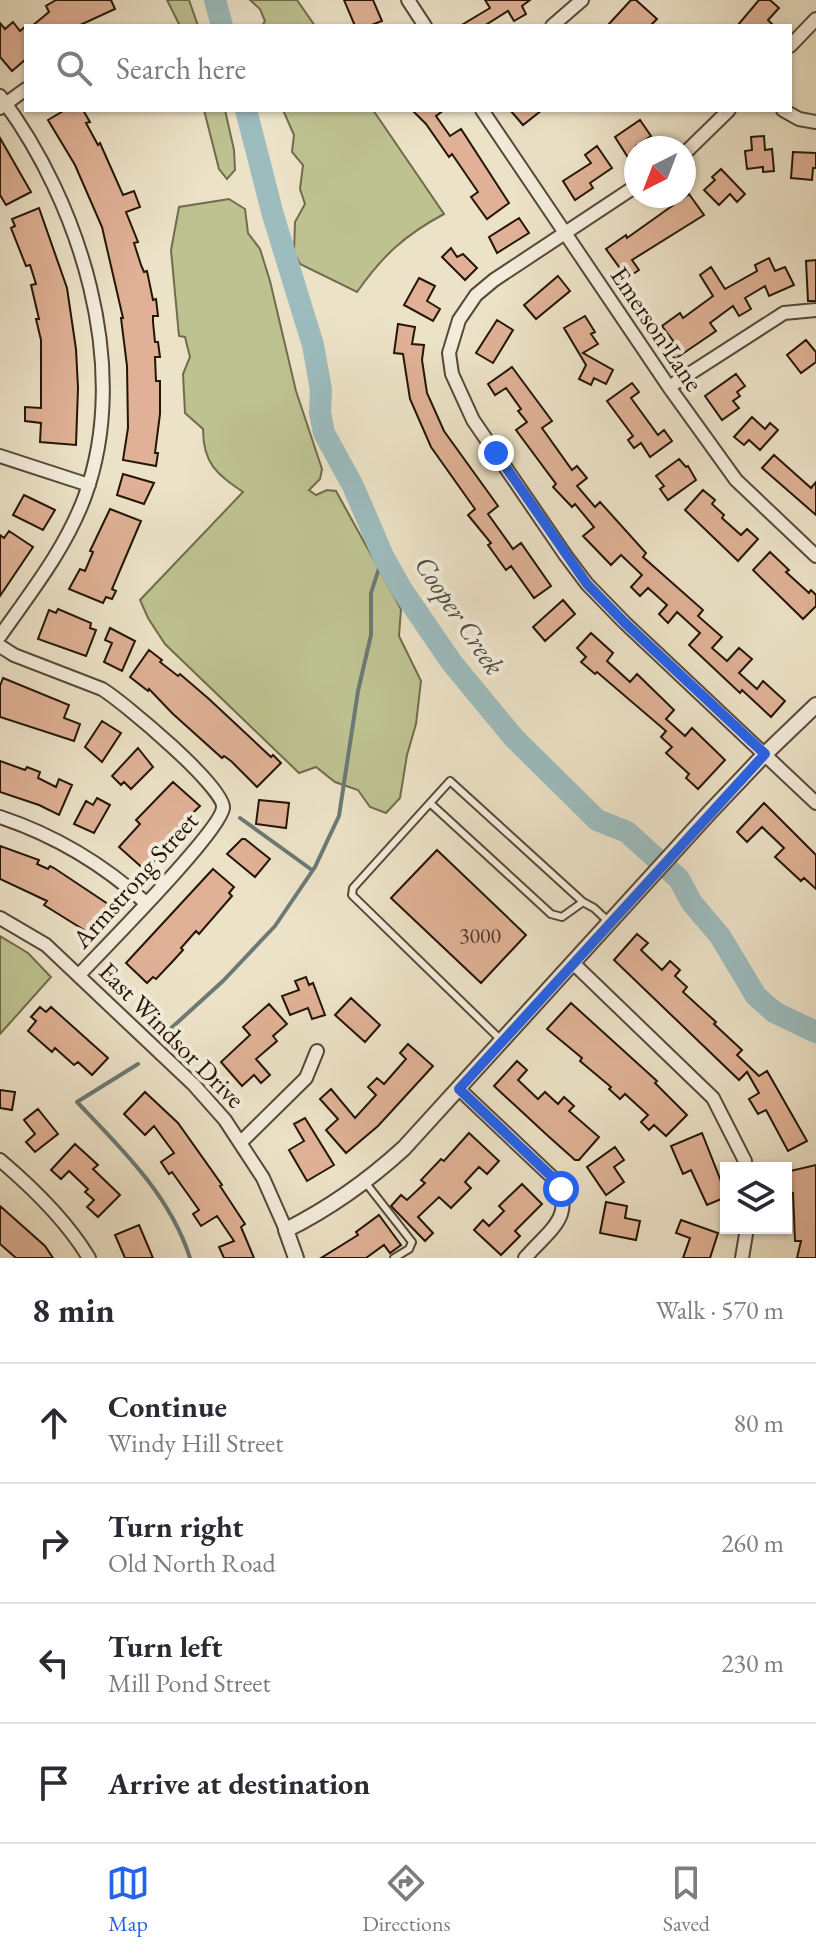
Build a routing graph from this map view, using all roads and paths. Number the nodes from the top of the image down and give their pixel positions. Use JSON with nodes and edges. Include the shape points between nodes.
{"nodes":[{"id":1,"x":408,"y":0,"type":"edge"},
{"id":2,"x":582,"y":0,"type":"edge"},
{"id":3,"x":816,"y":19,"type":"edge"},
{"id":4,"x":424,"y":24,"type":"edge"},
{"id":5,"x":554,"y":24,"type":"edge"},
{"id":6,"x":792,"y":44,"type":"edge"},
{"id":7,"x":24,"y":90,"type":"edge"},
{"id":8,"x":2,"y":103,"type":"edge"},
{"id":9,"x":483,"y":112,"type":"edge"},
{"id":10,"x":727,"y":112,"type":"edge"},
{"id":11,"x":787,"y":112,"type":"edge"},
{"id":12,"x":816,"y":122,"type":"edge"},
{"id":13,"x":696,"y":142,"type":"edge"},
{"id":14,"x":624,"y":194,"type":"edge"},
{"id":15,"x":565,"y":233,"type":"junction"},
{"id":16,"x":816,"y":310,"type":"edge"},
{"id":17,"x":669,"y":387,"type":"junction"},
{"id":18,"x":0,"y":456,"type":"edge"},
{"id":19,"x":89,"y":485,"type":"junction"},
{"id":20,"x":816,"y":556,"type":"edge"},
{"id":21,"x":0,"y":636,"type":"edge"},
{"id":22,"x":0,"y":646,"type":"edge"},
{"id":23,"x":816,"y":705,"type":"edge"},
{"id":24,"x":765,"y":754,"type":"junction"},
{"id":25,"x":430,"y":803,"type":"junction"},
{"id":26,"x":816,"y":803,"type":"edge"},
{"id":27,"x":0,"y":817,"type":"edge"},
{"id":28,"x":583,"y":902,"type":"junction"},
{"id":29,"x":146,"y":903,"type":"junction"},
{"id":30,"x":0,"y":918,"type":"edge"},
{"id":31,"x":610,"y":923,"type":"junction"},
{"id":32,"x":573,"y":963,"type":"junction"},
{"id":33,"x":79,"y":975,"type":"junction"},
{"id":34,"x":503,"y":1042,"type":"junction"},
{"id":35,"x":317,"y":1051,"type":"dead end"},
{"id":36,"x":459,"y":1089,"type":"junction"},
{"id":37,"x":240,"y":1143,"type":"junction"},
{"id":38,"x":0,"y":1160,"type":"edge"},
{"id":39,"x":745,"y":1162,"type":"edge"},
{"id":40,"x":365,"y":1182,"type":"junction"},
{"id":41,"x":286,"y":1230,"type":"junction"},
{"id":42,"x":746,"y":1234,"type":"edge"},
{"id":43,"x":89,"y":1258,"type":"edge"},
{"id":44,"x":296,"y":1258,"type":"edge"},
{"id":45,"x":394,"y":1258,"type":"edge"},
{"id":46,"x":525,"y":1258,"type":"edge"},
{"id":47,"x":742,"y":1258,"type":"edge"}],
"edges":[{"from":1,"to":4,"type":"street"},
{"from":2,"to":5,"type":"street"},
{"from":3,"to":6,"type":"street"},
{"from":7,"to":8,"type":"street"},
{"from":8,"to":19,"type":"street","via":[[45,166],[79,247],[91,292],[101,393]]},
{"from":9,"to":15,"type":"street","name":"Emerson Lane"},
{"from":10,"to":13,"type":"street"},
{"from":11,"to":12,"type":"street"},
{"from":14,"to":15,"type":"street"},
{"from":15,"to":17,"type":"street","name":"Emerson Lane"},
{"from":15,"to":24,"type":"street","via":[[469,303],[449,353],[452,374],[473,420],[587,584]]},
{"from":16,"to":17,"type":"street","via":[[784,313]]},
{"from":17,"to":20,"type":"street","name":"Emerson Lane","via":[[736,480]]},
{"from":18,"to":19,"type":"street"},
{"from":19,"to":21,"type":"street","via":[[59,549]]},
{"from":22,"to":29,"type":"street","name":"Armstrong Street","via":[[114,696],[221,797],[222,813],[207,835]]},
{"from":23,"to":24,"type":"street"},
{"from":24,"to":26,"type":"street"},
{"from":24,"to":31,"type":"street"},
{"from":25,"to":28,"type":"lane","via":[[551,914],[562,917]]},
{"from":25,"to":28,"type":"lane","via":[[450,781]]},
{"from":25,"to":34,"type":"lane","via":[[352,895]]},
{"from":27,"to":29,"type":"street","via":[[92,860]]},
{"from":28,"to":31,"type":"lane"},
{"from":29,"to":33,"type":"street","name":"Armstrong Street"},
{"from":30,"to":33,"type":"street","name":"East Windsor Drive","via":[[46,945]]},
{"from":31,"to":32,"type":"street"},
{"from":32,"to":34,"type":"street"},
{"from":32,"to":39,"type":"street","via":[[713,1098]]},
{"from":33,"to":37,"type":"street","name":"East Windsor Drive","via":[[194,1085]]},
{"from":34,"to":36,"type":"street"},
{"from":35,"to":37,"type":"street","via":[[306,1078]]},
{"from":36,"to":40,"type":"street"},
{"from":36,"to":46,"type":"street","via":[[561,1189],[562,1216]]},
{"from":37,"to":41,"type":"street","name":"East Windsor Drive"},
{"from":38,"to":43,"type":"street","via":[[50,1208]]},
{"from":40,"to":41,"type":"street"},
{"from":40,"to":45,"type":"lane","via":[[412,1242]]},
{"from":41,"to":44,"type":"street","name":"East Windsor Drive"},
{"from":42,"to":47,"type":"street"}]}
